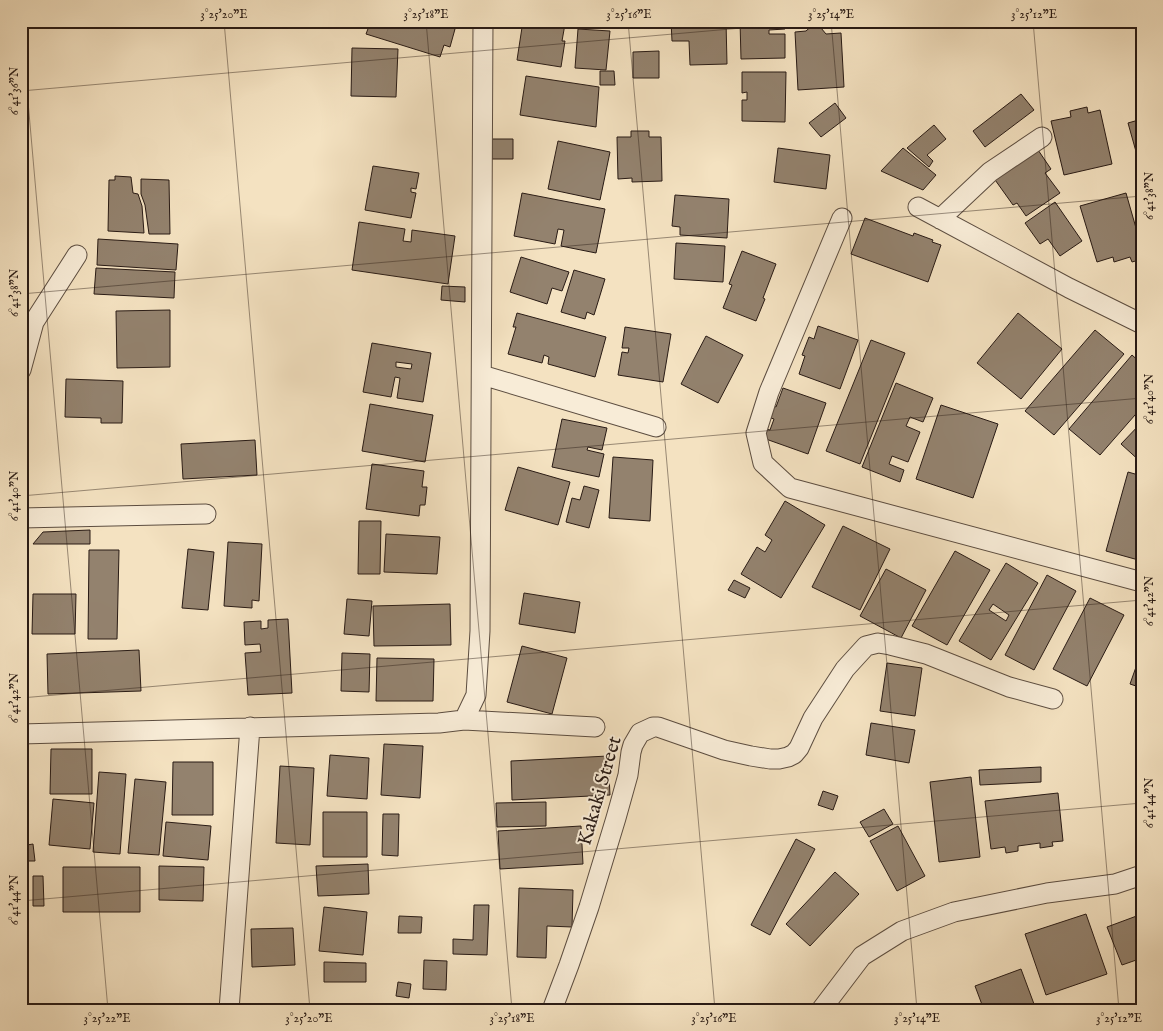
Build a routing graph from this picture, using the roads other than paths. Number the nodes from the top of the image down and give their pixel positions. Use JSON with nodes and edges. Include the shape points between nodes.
{"nodes":[{"id":1,"x":483,"y":21,"type":"edge"},
{"id":2,"x":1042,"y":137,"type":"dead end"},
{"id":3,"x":918,"y":207,"type":"dead end"},
{"id":4,"x":842,"y":218,"type":"dead end"},
{"id":5,"x":940,"y":219,"type":"junction"},
{"id":6,"x":77,"y":255,"type":"dead end"},
{"id":7,"x":28,"y":320,"type":"edge"},
{"id":8,"x":1142,"y":324,"type":"edge"},
{"id":9,"x":21,"y":370,"type":"edge"},
{"id":10,"x":482,"y":375,"type":"junction"},
{"id":11,"x":656,"y":427,"type":"dead end"},
{"id":12,"x":206,"y":514,"type":"dead end"},
{"id":13,"x":21,"y":518,"type":"edge"},
{"id":14,"x":1142,"y":582,"type":"edge"},
{"id":15,"x":1052,"y":699,"type":"dead end"},
{"id":16,"x":464,"y":720,"type":"junction"},
{"id":17,"x":250,"y":727,"type":"junction"},
{"id":18,"x":595,"y":727,"type":"dead end"},
{"id":19,"x":21,"y":734,"type":"edge"},
{"id":20,"x":1142,"y":875,"type":"edge"},
{"id":21,"x":229,"y":1010,"type":"edge"},
{"id":22,"x":552,"y":1010,"type":"edge"},
{"id":23,"x":821,"y":1010,"type":"edge"}],
"edges":[{"from":1,"to":10,"type":"street"},
{"from":2,"to":5,"type":"street","via":[[990,172]]},
{"from":3,"to":5,"type":"street"},
{"from":4,"to":14,"type":"street","via":[[766,400],[756,433],[763,463],[790,488]]},
{"from":5,"to":8,"type":"street"},
{"from":6,"to":7,"type":"street"},
{"from":7,"to":9,"type":"street"},
{"from":10,"to":11,"type":"street"},
{"from":10,"to":16,"type":"street","via":[[480,631],[476,695]]},
{"from":12,"to":13,"type":"street"},
{"from":15,"to":22,"type":"street","name":"Kakaki Street","via":[[1009,687],[926,654],[878,643],[866,646],[845,669],[813,718],[799,748],[788,757],[750,756],[658,727],[645,730],[631,752],[628,775],[589,907]]},
{"from":16,"to":17,"type":"street"},
{"from":16,"to":18,"type":"street"},
{"from":17,"to":19,"type":"street"},
{"from":17,"to":21,"type":"street"},
{"from":20,"to":23,"type":"street","via":[[1115,884],[1047,892],[954,912],[902,932],[862,956]]}]}
